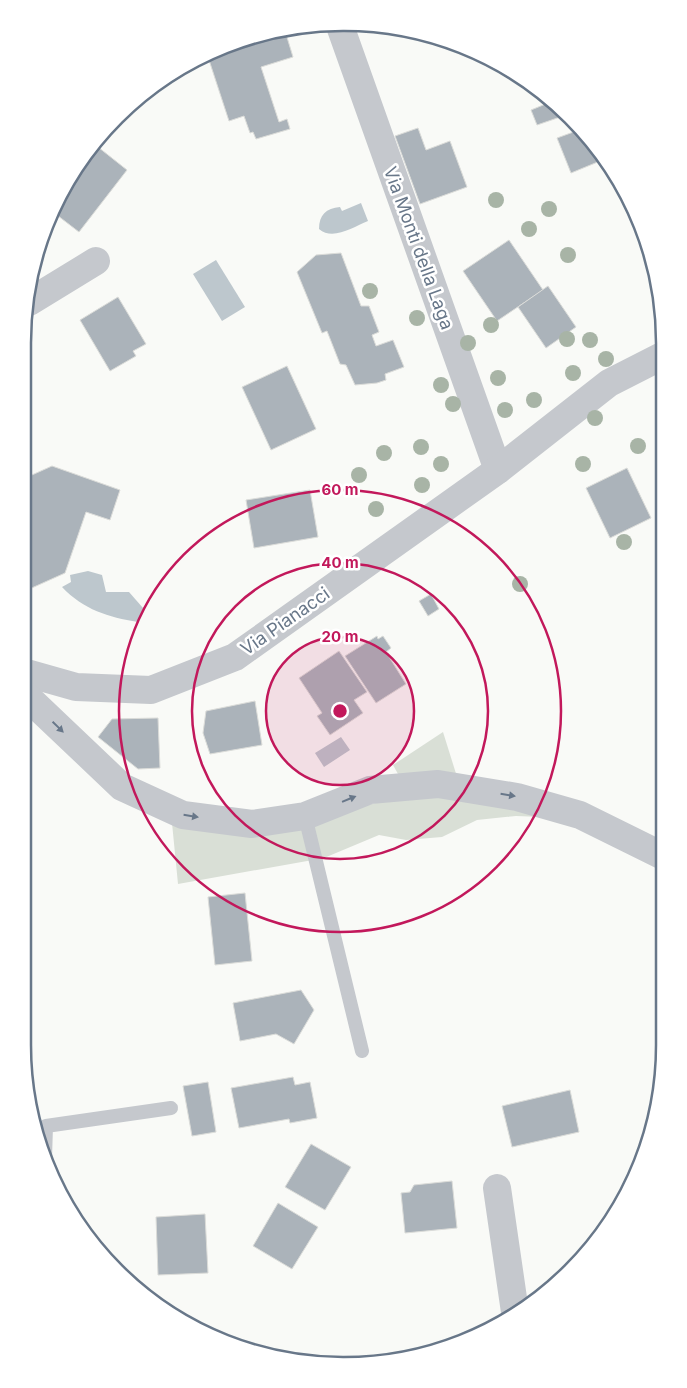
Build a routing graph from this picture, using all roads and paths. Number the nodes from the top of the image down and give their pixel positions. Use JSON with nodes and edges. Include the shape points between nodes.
{"nodes":[{"id":1,"x":342,"y":31,"type":"edge"},
{"id":2,"x":96,"y":261,"type":"dead end"},
{"id":3,"x":35,"y":299,"type":"edge"},
{"id":4,"x":656,"y":359,"type":"edge"},
{"id":5,"x":498,"y":470,"type":"junction"},
{"id":6,"x":31,"y":674,"type":"edge"},
{"id":7,"x":31,"y":701,"type":"edge"},
{"id":8,"x":305,"y":816,"type":"junction"},
{"id":9,"x":656,"y":853,"type":"edge"},
{"id":10,"x":362,"y":1051,"type":"dead end"},
{"id":11,"x":171,"y":1108,"type":"dead end"},
{"id":12,"x":46,"y":1137,"type":"edge"},
{"id":13,"x":497,"y":1188,"type":"dead end"},
{"id":14,"x":513,"y":1306,"type":"edge"}],
"edges":[{"from":1,"to":5,"type":"street","name":"Via Monti della Laga"},
{"from":2,"to":3,"type":"street"},
{"from":4,"to":5,"type":"street","name":"Via Pianacci","via":[[609,383]]},
{"from":5,"to":6,"type":"street","name":"Via Pianacci","via":[[235,657],[151,690],[76,687]]},
{"from":7,"to":8,"type":"street","one_way":true,"via":[[122,787],[183,815],[252,824]]},
{"from":8,"to":9,"type":"street","one_way":true,"via":[[370,790],[438,784],[517,797],[580,815]]},
{"from":8,"to":10,"type":"lane"},
{"from":11,"to":12,"type":"lane","via":[[46,1126]]},
{"from":13,"to":14,"type":"street"}]}
